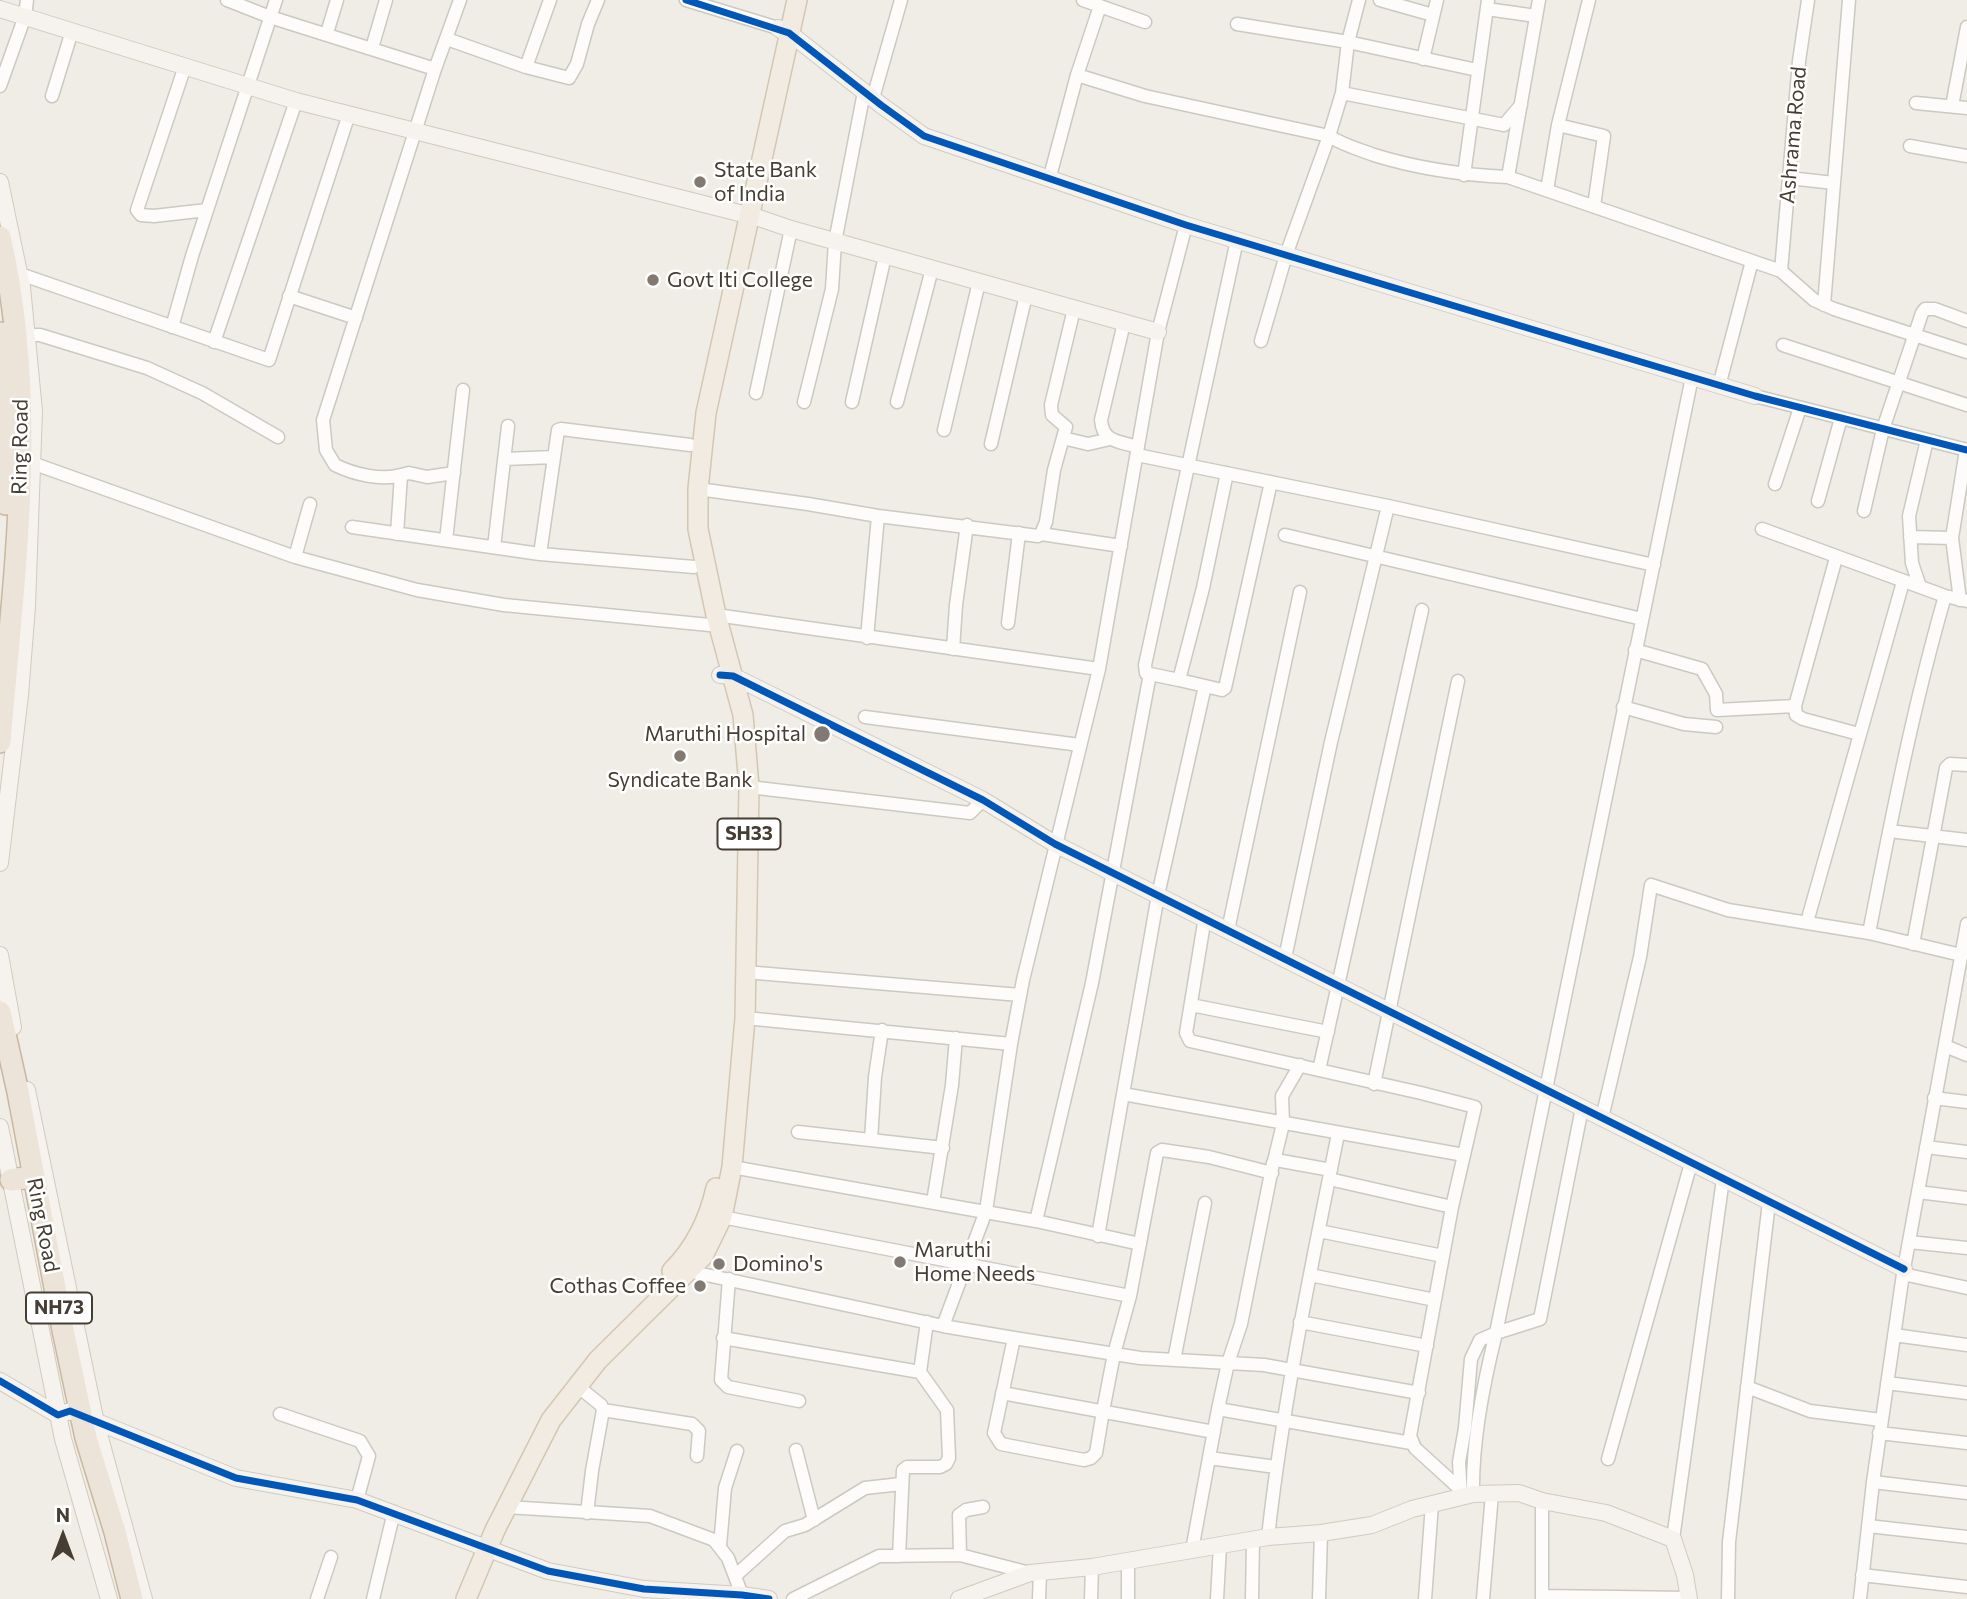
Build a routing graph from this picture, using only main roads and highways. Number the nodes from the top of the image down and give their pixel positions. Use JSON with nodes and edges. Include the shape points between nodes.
{"nodes":[{"id":1,"x":785,"y":0,"type":"edge"},
{"id":2,"x":797,"y":0,"type":"edge"},
{"id":3,"x":783,"y":30,"type":"junction"},
{"id":4,"x":745,"y":214,"type":"junction"},
{"id":5,"x":0,"y":237,"type":"edge"},
{"id":6,"x":0,"y":333,"type":"edge"},
{"id":7,"x":14,"y":378,"type":"edge"},
{"id":8,"x":6,"y":578,"type":"edge"},
{"id":9,"x":0,"y":604,"type":"edge"},
{"id":10,"x":714,"y":622,"type":"junction"},
{"id":11,"x":726,"y":676,"type":"junction"},
{"id":12,"x":0,"y":742,"type":"edge"},
{"id":13,"x":3,"y":1005,"type":"edge"},
{"id":14,"x":0,"y":1076,"type":"edge"},
{"id":15,"x":29,"y":1176,"type":"junction"},
{"id":16,"x":76,"y":1416,"type":"junction"},
{"id":17,"x":482,"y":1546,"type":"junction"},
{"id":18,"x":122,"y":1599,"type":"edge"},
{"id":19,"x":132,"y":1599,"type":"edge"},
{"id":20,"x":453,"y":1599,"type":"edge"},
{"id":21,"x":466,"y":1599,"type":"edge"}],
"edges":[{"from":1,"to":3,"type":"main road","number":"SH33"},
{"from":2,"to":3,"type":"main road","number":"SH33"},
{"from":3,"to":4,"type":"main road","number":"SH33"},
{"from":4,"to":10,"type":"main road","number":"SH33","via":[[706,413],[698,489],[698,529]]},
{"from":4,"to":10,"type":"main road","number":"SH33","via":[[690,445],[687,528],[694,567]]},
{"from":5,"to":7,"type":"highway","name":"Ring Road","via":[[8,272]]},
{"from":6,"to":7,"type":"highway","name":"Ring Road"},
{"from":7,"to":8,"type":"highway","name":"Ring Road"},
{"from":8,"to":9,"type":"highway","name":"Ring Road"},
{"from":8,"to":12,"type":"highway","name":"Ring Road","via":[[12,694]]},
{"from":10,"to":11,"type":"main road","number":"SH33"},
{"from":11,"to":17,"type":"main road","number":"SH33","via":[[738,782],[736,972],[727,1113],[712,1204],[682,1261],[569,1373],[540,1416],[519,1454]]},
{"from":11,"to":17,"type":"main road","number":"SH33","via":[[743,715],[749,787],[745,1018],[732,1167],[722,1217],[703,1256],[598,1360],[551,1419]]},
{"from":13,"to":15,"type":"highway","name":"Ring Road","number":"NH73"},
{"from":14,"to":15,"type":"highway","name":"Ring Road","number":"NH73"},
{"from":15,"to":16,"type":"highway","name":"Ring Road","number":"NH73"},
{"from":16,"to":18,"type":"highway","name":"Ring Road","number":"NH73","via":[[89,1490]]},
{"from":16,"to":19,"type":"highway","name":"Ring Road","number":"NH73"},
{"from":17,"to":20,"type":"main road","number":"SH33"},
{"from":17,"to":21,"type":"main road","number":"SH33"}]}
